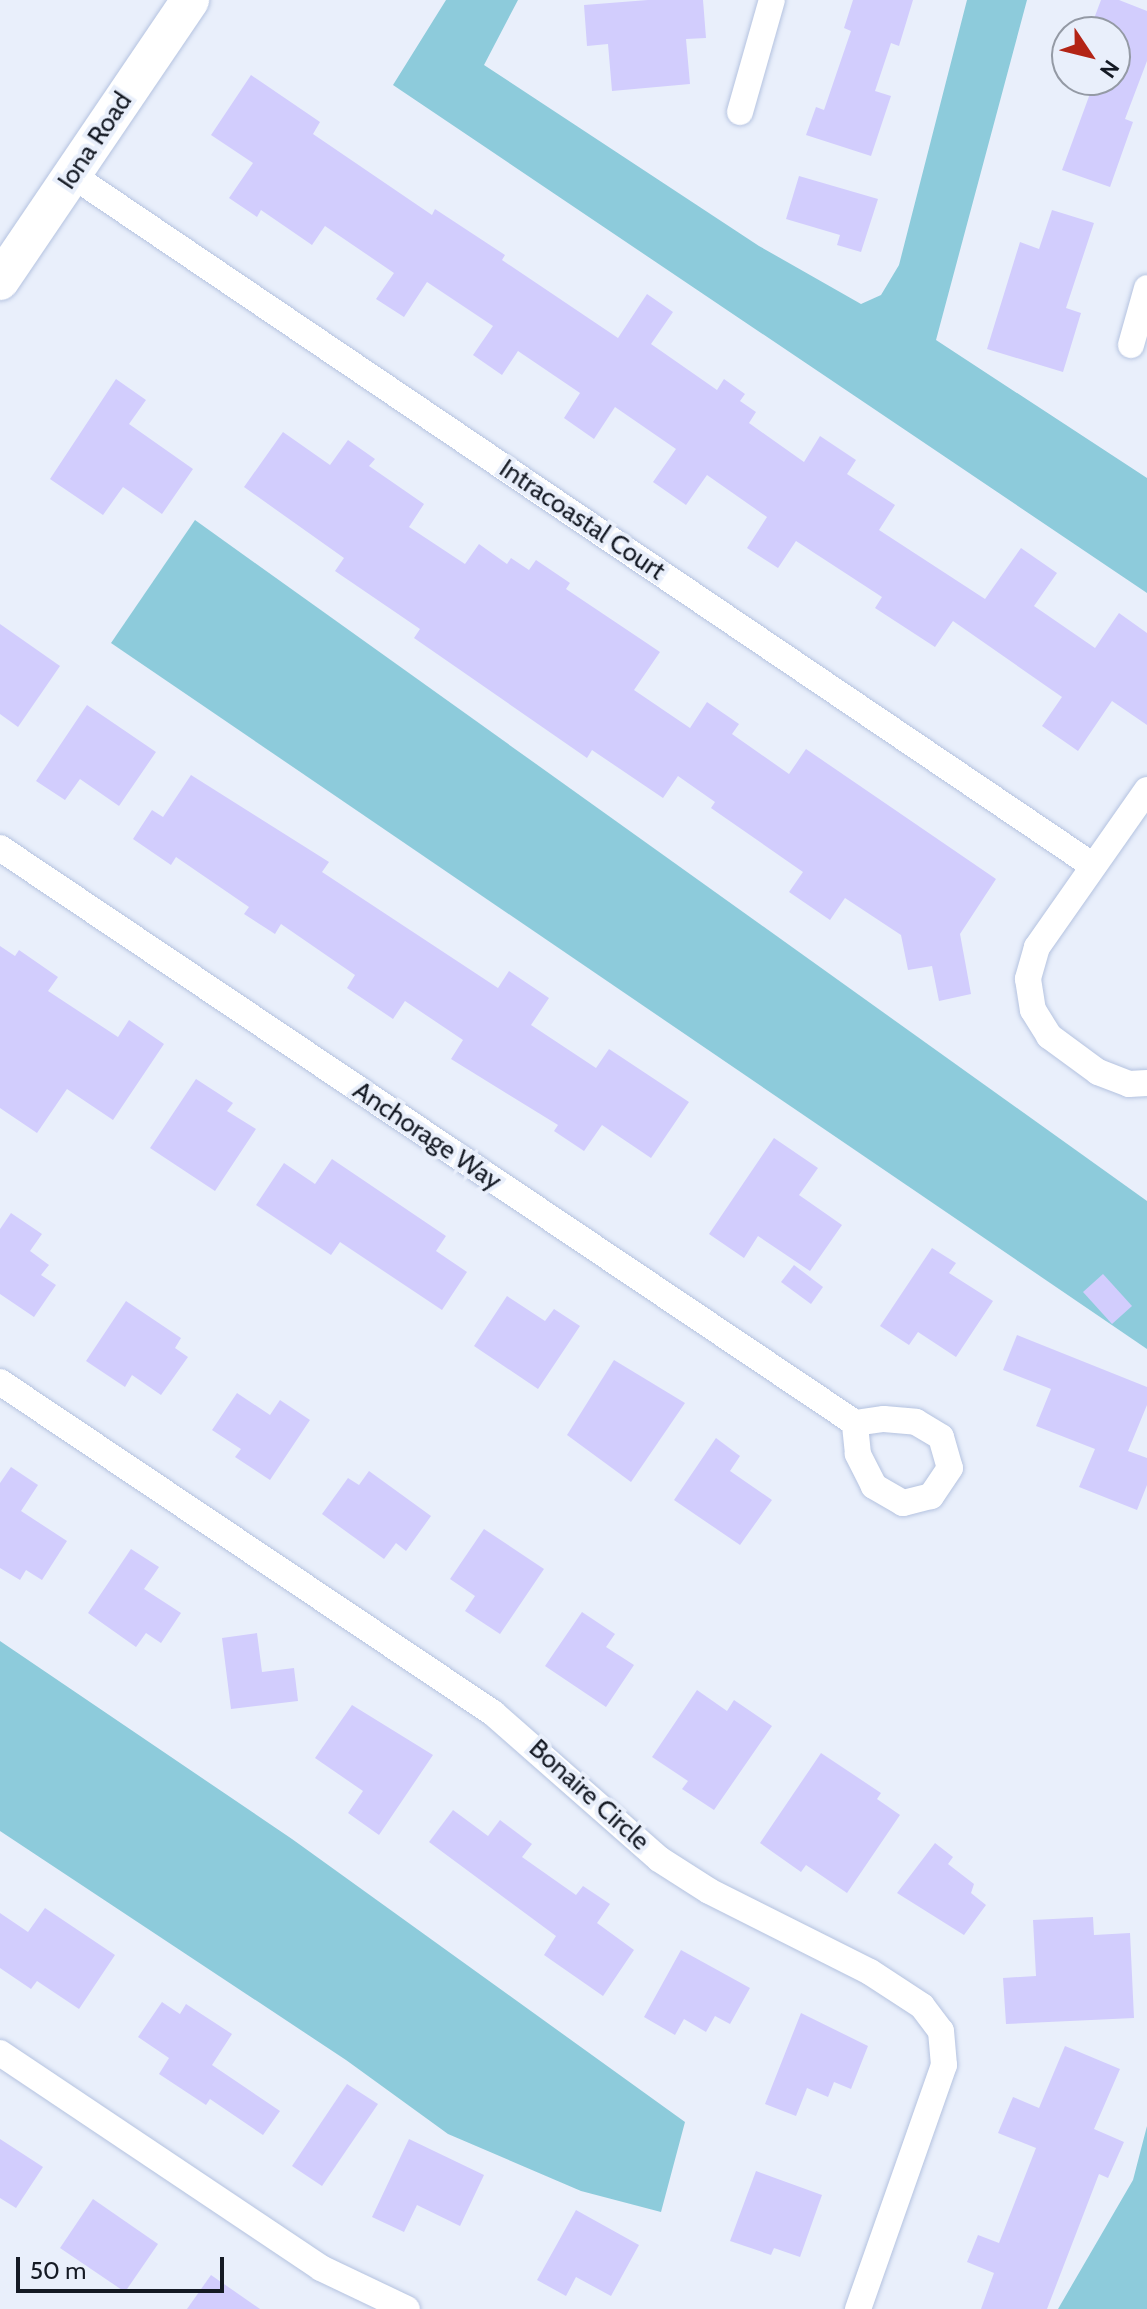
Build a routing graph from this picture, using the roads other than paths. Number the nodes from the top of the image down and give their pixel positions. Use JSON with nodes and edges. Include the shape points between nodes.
{"nodes":[{"id":1,"x":190,"y":0,"type":"edge"},
{"id":2,"x":772,"y":0,"type":"edge"},
{"id":3,"x":740,"y":112,"type":"dead end"},
{"id":4,"x":72,"y":175,"type":"junction"},
{"id":5,"x":0,"y":281,"type":"edge"},
{"id":6,"x":1147,"y":288,"type":"edge"},
{"id":7,"x":1131,"y":345,"type":"dead end"},
{"id":8,"x":1147,"y":790,"type":"edge"},
{"id":9,"x":0,"y":848,"type":"edge"},
{"id":10,"x":1092,"y":865,"type":"junction"},
{"id":11,"x":1147,"y":1083,"type":"edge"},
{"id":12,"x":0,"y":1382,"type":"edge"},
{"id":13,"x":855,"y":1423,"type":"dead end"},
{"id":14,"x":0,"y":2053,"type":"edge"},
{"id":15,"x":407,"y":2309,"type":"edge"},
{"id":16,"x":858,"y":2309,"type":"edge"}],
"edges":[{"from":1,"to":4,"type":"street","name":"Iona Road"},
{"from":2,"to":3,"type":"street"},
{"from":4,"to":5,"type":"street","name":"Iona Road"},
{"from":4,"to":10,"type":"street","name":"Intracoastal Court"},
{"from":6,"to":7,"type":"street"},
{"from":8,"to":10,"type":"street"},
{"from":9,"to":13,"type":"street","name":"Anchorage Way"},
{"from":10,"to":11,"type":"street","via":[[1037,947],[1028,979],[1033,1010],[1049,1036],[1098,1072],[1129,1084]]},
{"from":12,"to":16,"type":"street","name":"Bonaire Circle","via":[[493,1713],[659,1859],[709,1891],[870,1972],[922,2006],[941,2031],[944,2065]]},
{"from":14,"to":15,"type":"street","via":[[275,2238]]}]}
